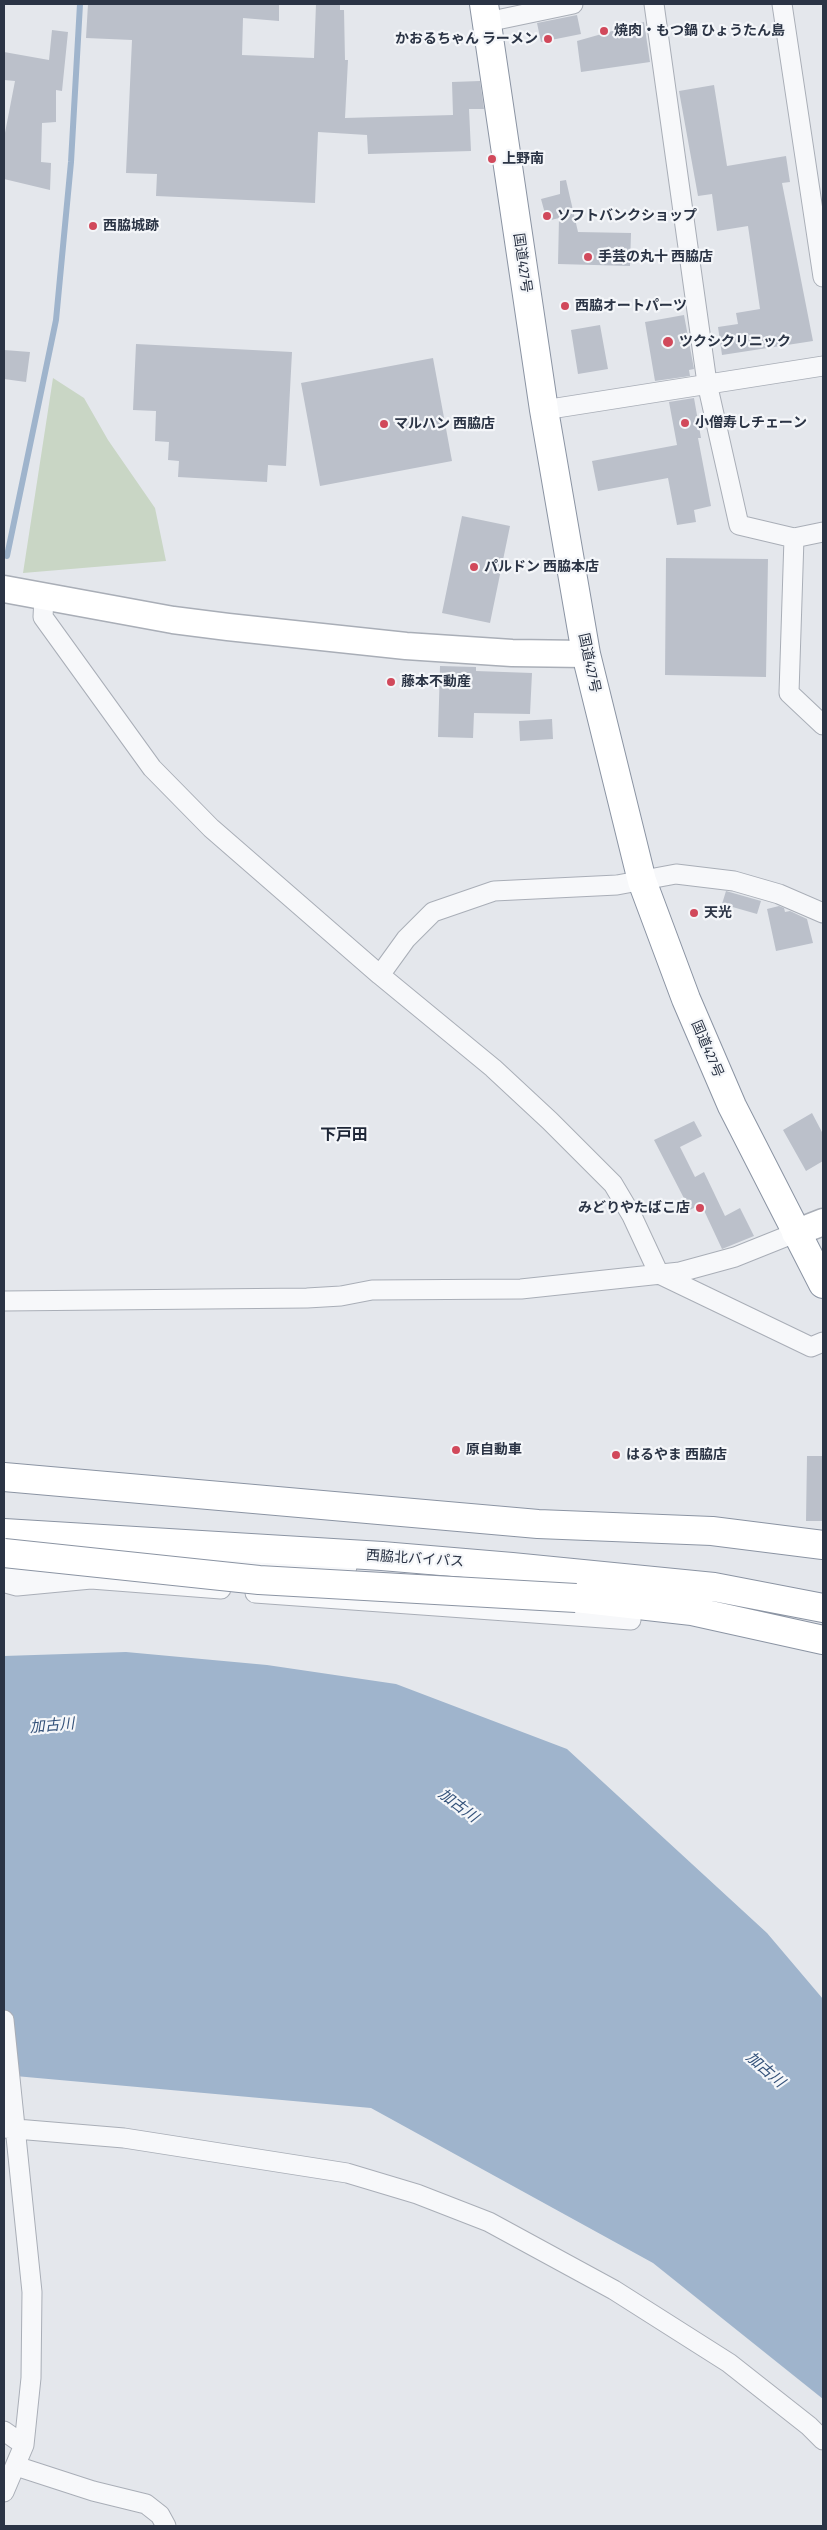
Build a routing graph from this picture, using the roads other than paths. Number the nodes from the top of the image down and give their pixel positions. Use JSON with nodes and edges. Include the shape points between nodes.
{"nodes":[{"id":1,"x":573,"y":4,"type":"edge"},
{"id":2,"x":654,"y":4,"type":"edge"},
{"id":3,"x":782,"y":4,"type":"edge"},
{"id":4,"x":486,"y":13,"type":"edge"},
{"id":5,"x":823,"y":277,"type":"edge"},
{"id":6,"x":823,"y":366,"type":"edge"},
{"id":7,"x":707,"y":383,"type":"junction"},
{"id":8,"x":544,"y":410,"type":"junction"},
{"id":9,"x":823,"y":532,"type":"edge"},
{"id":10,"x":794,"y":538,"type":"junction"},
{"id":11,"x":4,"y":589,"type":"edge"},
{"id":12,"x":44,"y":598,"type":"junction"},
{"id":13,"x":586,"y":654,"type":"junction"},
{"id":14,"x":823,"y":725,"type":"edge"},
{"id":15,"x":642,"y":882,"type":"junction"},
{"id":16,"x":823,"y":913,"type":"edge"},
{"id":17,"x":380,"y":975,"type":"junction"},
{"id":18,"x":823,"y":1222,"type":"edge"},
{"id":19,"x":795,"y":1233,"type":"junction"},
{"id":20,"x":659,"y":1274,"type":"junction"},
{"id":21,"x":823,"y":1284,"type":"edge"},
{"id":22,"x":4,"y":1300,"type":"edge"},
{"id":23,"x":823,"y":1342,"type":"edge"},
{"id":24,"x":4,"y":1477,"type":"edge"},
{"id":25,"x":4,"y":1533,"type":"edge"},
{"id":26,"x":823,"y":1545,"type":"edge"},
{"id":27,"x":4,"y":1553,"type":"edge"},
{"id":28,"x":4,"y":1574,"type":"edge"},
{"id":29,"x":4,"y":1583,"type":"edge"},
{"id":30,"x":823,"y":1608,"type":"edge"},
{"id":31,"x":631,"y":1620,"type":"dead end"},
{"id":32,"x":744,"y":1622,"type":"junction"},
{"id":33,"x":823,"y":1640,"type":"edge"},
{"id":34,"x":4,"y":2020,"type":"edge"},
{"id":35,"x":10,"y":2128,"type":"edge"},
{"id":36,"x":4,"y":2432,"type":"edge"},
{"id":37,"x":823,"y":2440,"type":"edge"},
{"id":38,"x":24,"y":2445,"type":"junction"},
{"id":39,"x":16,"y":2466,"type":"junction"},
{"id":40,"x":4,"y":2492,"type":"edge"},
{"id":41,"x":166,"y":2526,"type":"edge"}],
"edges":[{"from":1,"to":4,"type":"street"},
{"from":2,"to":7,"type":"street"},
{"from":3,"to":5,"type":"street"},
{"from":4,"to":8,"type":"highway","name":"国道427号"},
{"from":6,"to":7,"type":"street"},
{"from":7,"to":8,"type":"street"},
{"from":7,"to":10,"type":"street","via":[[739,525]]},
{"from":8,"to":13,"type":"highway","name":"国道427号"},
{"from":9,"to":10,"type":"street"},
{"from":10,"to":14,"type":"street","via":[[788,693]]},
{"from":11,"to":12,"type":"street"},
{"from":12,"to":13,"type":"street","via":[[173,620],[406,646]]},
{"from":12,"to":17,"type":"street","via":[[43,617],[152,768],[211,828]]},
{"from":13,"to":15,"type":"highway","name":"国道427号"},
{"from":15,"to":16,"type":"street","via":[[676,874],[734,881],[780,894]]},
{"from":15,"to":17,"type":"street","via":[[494,891],[433,912],[406,940]]},
{"from":15,"to":19,"type":"highway","name":"国道427号","via":[[686,999],[732,1106]]},
{"from":17,"to":20,"type":"street","via":[[492,1068],[613,1184]]},
{"from":18,"to":19,"type":"street"},
{"from":19,"to":20,"type":"street","via":[[734,1257],[680,1272]]},
{"from":19,"to":21,"type":"highway","name":"国道427号"},
{"from":20,"to":22,"type":"street","via":[[521,1289],[372,1290],[307,1298]]},
{"from":20,"to":23,"type":"street","via":[[811,1347]]},
{"from":24,"to":26,"type":"highway","via":[[538,1524],[712,1531]]},
{"from":25,"to":30,"type":"highway","name":"西脇北バイパス","via":[[512,1567],[714,1587]]},
{"from":27,"to":32,"type":"highway","bridge":true,"via":[[259,1580],[576,1598],[692,1611]]},
{"from":28,"to":32,"type":"street","via":[[29,1572],[82,1557],[102,1555],[560,1577],[652,1588]]},
{"from":29,"to":31,"type":"street","via":[[17,1586],[91,1580]]},
{"from":32,"to":33,"type":"highway"},
{"from":34,"to":35,"type":"street"},
{"from":35,"to":37,"type":"street","via":[[124,2138],[347,2173],[417,2194],[489,2222],[614,2290],[729,2363]]},
{"from":35,"to":38,"type":"street","via":[[32,2292],[31,2378]]},
{"from":36,"to":38,"type":"street"},
{"from":38,"to":39,"type":"street"},
{"from":39,"to":40,"type":"street"},
{"from":39,"to":41,"type":"street","via":[[146,2504],[160,2515]]}]}
